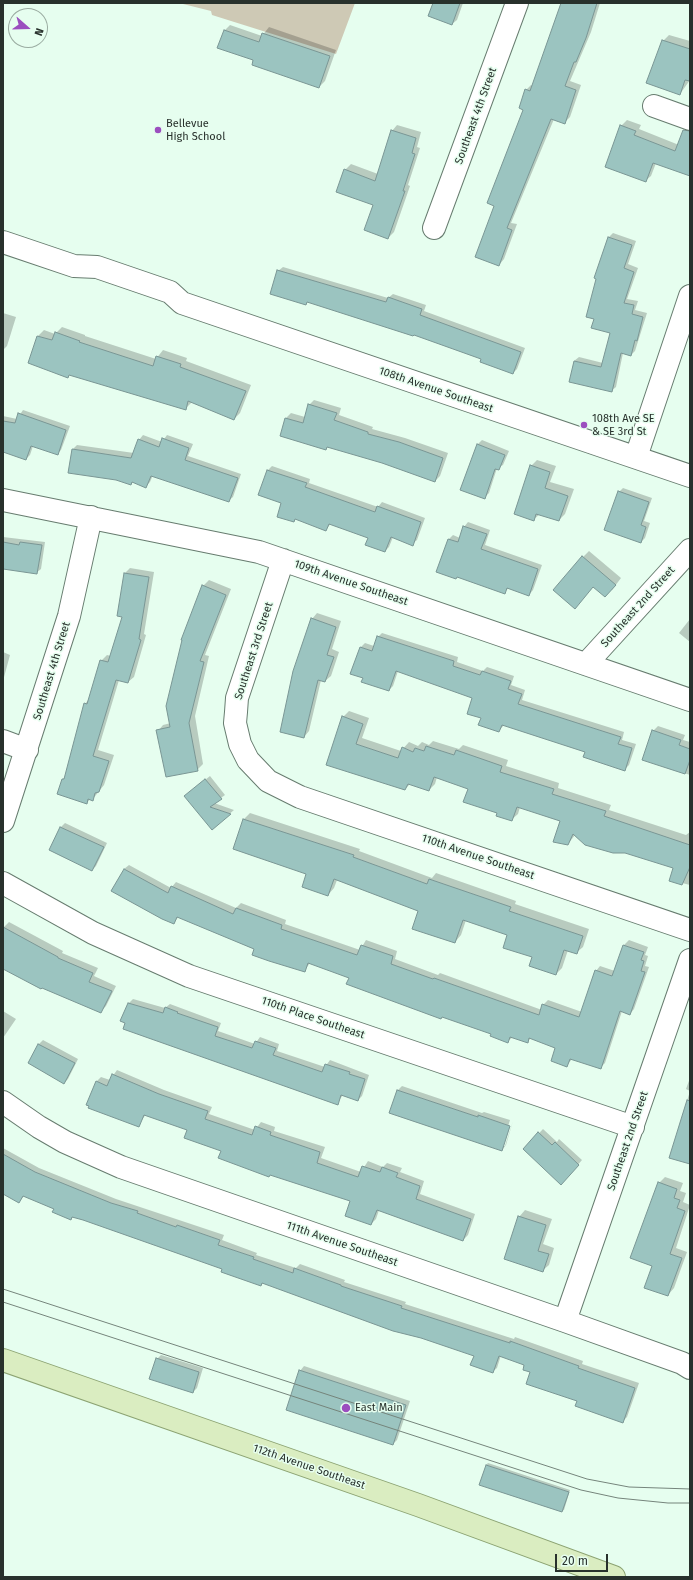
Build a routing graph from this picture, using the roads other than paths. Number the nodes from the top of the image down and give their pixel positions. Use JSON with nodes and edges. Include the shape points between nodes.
{"nodes":[{"id":1,"x":517,"y":3,"type":"edge"},
{"id":2,"x":654,"y":106,"type":"dead end"},
{"id":3,"x":690,"y":119,"type":"edge"},
{"id":4,"x":434,"y":228,"type":"dead end"},
{"id":5,"x":3,"y":242,"type":"edge"},
{"id":6,"x":690,"y":296,"type":"edge"},
{"id":7,"x":636,"y":457,"type":"junction"},
{"id":8,"x":690,"y":476,"type":"edge"},
{"id":9,"x":3,"y":500,"type":"edge"},
{"id":10,"x":91,"y":517,"type":"junction"},
{"id":11,"x":690,"y":550,"type":"edge"},
{"id":12,"x":283,"y":560,"type":"junction"},
{"id":13,"x":586,"y":664,"type":"junction"},
{"id":14,"x":690,"y":700,"type":"edge"},
{"id":15,"x":3,"y":741,"type":"edge"},
{"id":16,"x":27,"y":750,"type":"junction"},
{"id":17,"x":268,"y":782,"type":"joint"},
{"id":18,"x":3,"y":821,"type":"edge"},
{"id":19,"x":3,"y":883,"type":"edge"},
{"id":20,"x":690,"y":930,"type":"edge"},
{"id":21,"x":690,"y":960,"type":"edge"},
{"id":22,"x":3,"y":1102,"type":"edge"},
{"id":23,"x":633,"y":1127,"type":"junction"},
{"id":24,"x":565,"y":1321,"type":"junction"},
{"id":25,"x":3,"y":1360,"type":"edge"},
{"id":26,"x":690,"y":1368,"type":"edge"},
{"id":27,"x":614,"y":1577,"type":"edge"}],
"edges":[{"from":1,"to":4,"type":"street","name":"Southeast 4th Street"},
{"from":2,"to":3,"type":"street"},
{"from":5,"to":7,"type":"street","name":"108th Avenue Southeast","via":[[74,266],[97,267],[170,292],[182,303]]},
{"from":6,"to":7,"type":"street"},
{"from":7,"to":8,"type":"street","name":"108th Avenue Southeast"},
{"from":9,"to":10,"type":"street","name":"109th Avenue Southeast"},
{"from":10,"to":12,"type":"street","name":"109th Avenue Southeast","via":[[259,552]]},
{"from":10,"to":16,"type":"street","name":"Southeast 4th Street","via":[[69,616]]},
{"from":11,"to":13,"type":"street","name":"Southeast 2nd Street"},
{"from":12,"to":13,"type":"street","name":"109th Avenue Southeast"},
{"from":12,"to":17,"type":"street","name":"Southeast 3rd Street","via":[[237,698],[235,723],[240,744],[248,760]]},
{"from":13,"to":14,"type":"street","name":"109th Avenue Southeast"},
{"from":15,"to":16,"type":"street"},
{"from":16,"to":18,"type":"street","name":"Southeast 4th Street"},
{"from":17,"to":20,"type":"street","name":"110th Avenue Southeast","via":[[300,797]]},
{"from":19,"to":23,"type":"street","name":"110th Place Southeast","via":[[93,933],[189,976]]},
{"from":21,"to":23,"type":"street","name":"Southeast 2nd Street"},
{"from":22,"to":24,"type":"street","name":"111th Avenue Southeast","via":[[65,1142],[121,1167]]},
{"from":23,"to":24,"type":"street","name":"Southeast 2nd Street"},
{"from":24,"to":26,"type":"street","name":"111th Avenue Southeast"},
{"from":25,"to":27,"type":"main road","name":"112th Avenue Southeast","via":[[418,1505]]}]}
